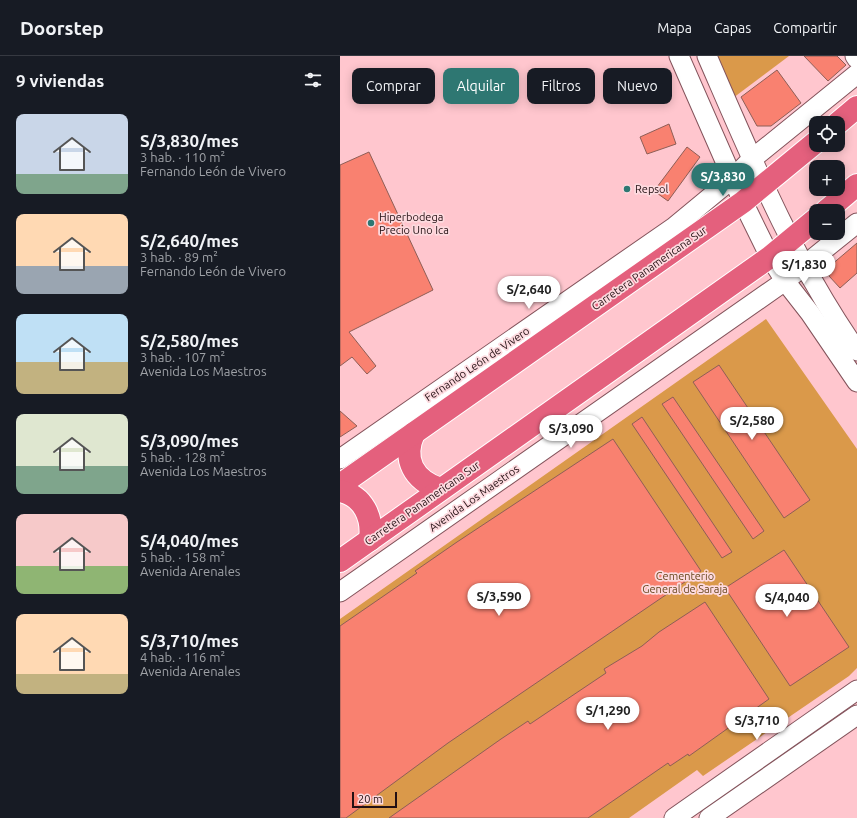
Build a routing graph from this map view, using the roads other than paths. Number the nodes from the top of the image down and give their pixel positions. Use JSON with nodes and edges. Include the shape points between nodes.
{"nodes":[{"id":1,"x":679,"y":56,"type":"edge"},
{"id":2,"x":707,"y":56,"type":"edge"},
{"id":3,"x":855,"y":56,"type":"edge"},
{"id":4,"x":857,"y":59,"type":"edge"},
{"id":5,"x":857,"y":74,"type":"edge"},
{"id":6,"x":857,"y":107,"type":"edge"},
{"id":7,"x":845,"y":117,"type":"edge"},
{"id":8,"x":809,"y":148,"type":"edge"},
{"id":9,"x":752,"y":159,"type":"junction"},
{"id":10,"x":732,"y":179,"type":"junction"},
{"id":11,"x":857,"y":185,"type":"edge"},
{"id":12,"x":763,"y":186,"type":"junction"},
{"id":13,"x":743,"y":202,"type":"junction"},
{"id":14,"x":834,"y":204,"type":"edge"},
{"id":15,"x":857,"y":223,"type":"edge"},
{"id":16,"x":809,"y":225,"type":"edge"},
{"id":17,"x":790,"y":240,"type":"junction"},
{"id":18,"x":770,"y":257,"type":"junction"},
{"id":19,"x":804,"y":265,"type":"junction"},
{"id":20,"x":785,"y":281,"type":"junction"},
{"id":21,"x":857,"y":351,"type":"edge"},
{"id":22,"x":857,"y":382,"type":"edge"},
{"id":23,"x":414,"y":433,"type":"junction"},
{"id":24,"x":340,"y":459,"type":"edge"},
{"id":25,"x":340,"y":485,"type":"edge"},
{"id":26,"x":440,"y":490,"type":"junction"},
{"id":27,"x":340,"y":491,"type":"edge"},
{"id":28,"x":370,"y":540,"type":"junction"},
{"id":29,"x":340,"y":561,"type":"edge"},
{"id":30,"x":340,"y":592,"type":"edge"},
{"id":31,"x":857,"y":690,"type":"edge"},
{"id":32,"x":857,"y":715,"type":"edge"},
{"id":33,"x":685,"y":815,"type":"edge"},
{"id":34,"x":710,"y":818,"type":"edge"}],
"edges":[{"from":1,"to":10,"type":"street"},
{"from":2,"to":9,"type":"street"},
{"from":3,"to":4,"type":"street"},
{"from":5,"to":9,"type":"street","name":"Fernando León de Vivero"},
{"from":6,"to":7,"type":"highway"},
{"from":8,"to":12,"type":"highway","name":"Carretera Panamericana Sur"},
{"from":9,"to":10,"type":"street","name":"Fernando León de Vivero"},
{"from":9,"to":12,"type":"street"},
{"from":10,"to":13,"type":"street"},
{"from":10,"to":24,"type":"street","name":"Fernando León de Vivero","via":[[674,227]]},
{"from":11,"to":14,"type":"highway"},
{"from":12,"to":13,"type":"highway","name":"Carretera Panamericana Sur"},
{"from":12,"to":17,"type":"street"},
{"from":13,"to":18,"type":"street"},
{"from":13,"to":23,"type":"highway","name":"Carretera Panamericana Sur"},
{"from":15,"to":19,"type":"street"},
{"from":16,"to":17,"type":"highway","name":"Carretera Panamericana Sur"},
{"from":17,"to":18,"type":"highway","name":"Carretera Panamericana Sur"},
{"from":17,"to":19,"type":"street"},
{"from":18,"to":20,"type":"street"},
{"from":18,"to":26,"type":"highway","name":"Carretera Panamericana Sur"},
{"from":19,"to":20,"type":"street"},
{"from":19,"to":21,"type":"street"},
{"from":20,"to":22,"type":"street"},
{"from":20,"to":30,"type":"street","name":"Avenida Los Maestros"},
{"from":23,"to":25,"type":"highway","name":"Carretera Panamericana Sur"},
{"from":23,"to":26,"type":"highway","via":[[410,442],[411,462],[421,480]]},
{"from":26,"to":28,"type":"highway","name":"Carretera Panamericana Sur"},
{"from":27,"to":28,"type":"highway","via":[[356,498],[364,506],[370,516]]},
{"from":28,"to":29,"type":"highway","name":"Carretera Panamericana Sur"},
{"from":31,"to":33,"type":"street"},
{"from":32,"to":34,"type":"street"}]}
